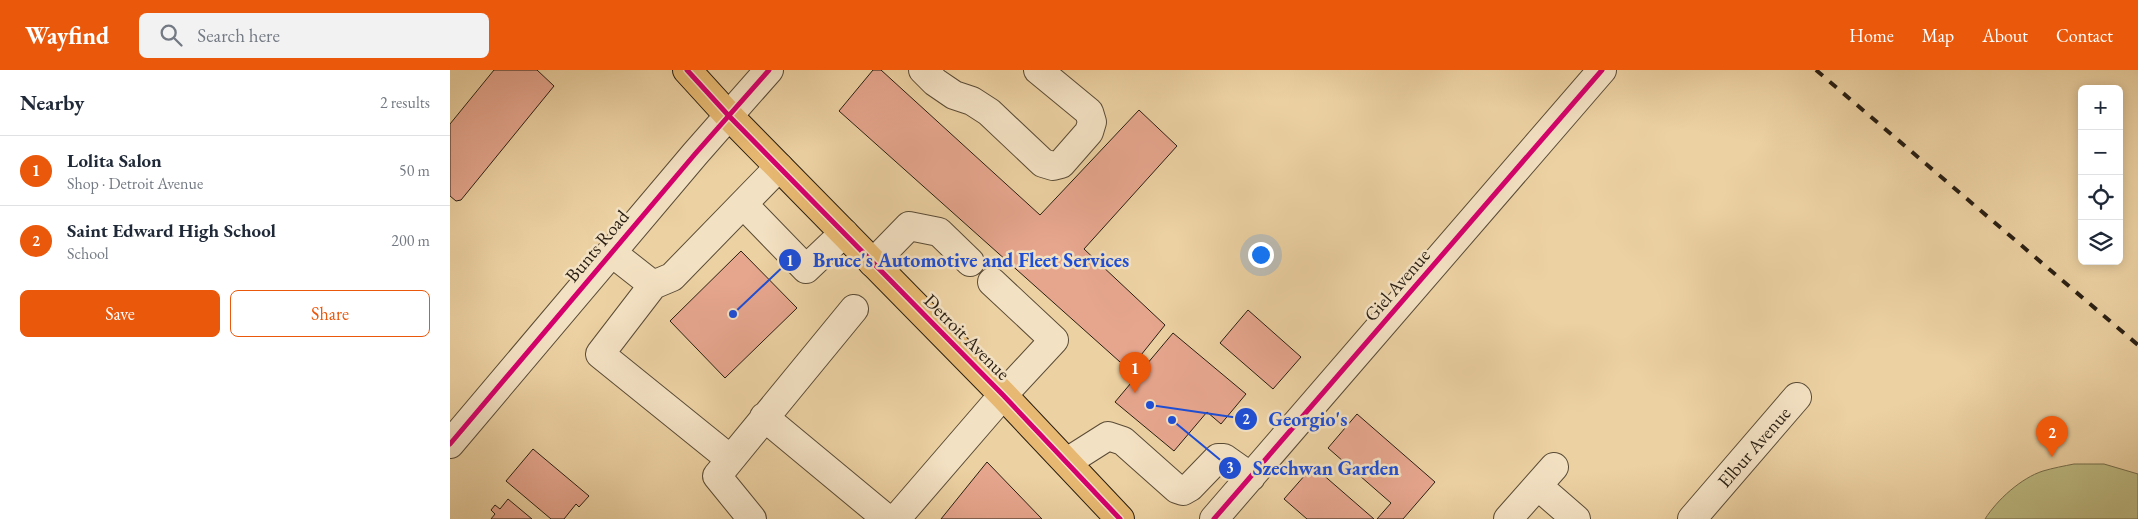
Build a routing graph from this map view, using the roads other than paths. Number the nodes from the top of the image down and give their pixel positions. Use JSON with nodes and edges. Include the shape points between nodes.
{"nodes":[{"id":1,"x":687,"y":70,"type":"edge"},
{"id":2,"x":769,"y":70,"type":"edge"},
{"id":3,"x":923,"y":70,"type":"edge"},
{"id":4,"x":1038,"y":70,"type":"edge"},
{"id":5,"x":1602,"y":70,"type":"edge"},
{"id":6,"x":728,"y":115,"type":"junction"},
{"id":7,"x":779,"y":167,"type":"junction"},
{"id":8,"x":743,"y":204,"type":"junction"},
{"id":9,"x":844,"y":233,"type":"junction"},
{"id":10,"x":611,"y":252,"type":"junction"},
{"id":11,"x":970,"y":262,"type":"dead end"},
{"id":12,"x":873,"y":263,"type":"junction"},
{"id":13,"x":992,"y":282,"type":"dead end"},
{"id":14,"x":653,"y":285,"type":"junction"},
{"id":15,"x":854,"y":309,"type":"dead end"},
{"id":16,"x":1003,"y":395,"type":"junction"},
{"id":17,"x":1797,"y":398,"type":"dead end"},
{"id":18,"x":764,"y":417,"type":"junction"},
{"id":19,"x":450,"y":444,"type":"edge"},
{"id":20,"x":730,"y":459,"type":"junction"},
{"id":21,"x":1067,"y":462,"type":"junction"},
{"id":22,"x":1251,"y":476,"type":"junction"},
{"id":23,"x":752,"y":519,"type":"edge"},
{"id":24,"x":887,"y":519,"type":"edge"},
{"id":25,"x":896,"y":519,"type":"edge"},
{"id":26,"x":1120,"y":519,"type":"edge"},
{"id":27,"x":1214,"y":519,"type":"edge"},
{"id":28,"x":1508,"y":519,"type":"edge"},
{"id":29,"x":1576,"y":519,"type":"edge"},
{"id":30,"x":1692,"y":519,"type":"edge"}],
"edges":[{"from":1,"to":6,"type":"main road","name":"Detroit Avenue"},
{"from":2,"to":6,"type":"street","name":"Bunts Road"},
{"from":3,"to":4,"type":"street","via":[[954,95],[989,112],[1043,163],[1053,166],[1061,164],[1090,132],[1092,122],[1089,112]]},
{"from":5,"to":22,"type":"street","name":"Giel Avenue"},
{"from":6,"to":7,"type":"main road","name":"Detroit Avenue"},
{"from":6,"to":10,"type":"street","name":"Bunts Road"},
{"from":7,"to":8,"type":"street"},
{"from":7,"to":9,"type":"main road","name":"Detroit Avenue"},
{"from":8,"to":9,"type":"street","via":[[806,270]]},
{"from":8,"to":14,"type":"street","via":[[672,277]]},
{"from":9,"to":12,"type":"main road","name":"Detroit Avenue"},
{"from":10,"to":14,"type":"street"},
{"from":10,"to":19,"type":"street","name":"Bunts Road"},
{"from":11,"to":12,"type":"street","via":[[939,232],[909,226]]},
{"from":12,"to":16,"type":"main road","name":"Detroit Avenue"},
{"from":13,"to":16,"type":"street","via":[[1054,340]]},
{"from":14,"to":20,"type":"street","via":[[600,354]]},
{"from":15,"to":18,"type":"street"},
{"from":16,"to":21,"type":"main road","name":"Detroit Avenue"},
{"from":16,"to":25,"type":"street"},
{"from":17,"to":30,"type":"street","name":"Elbur Avenue"},
{"from":18,"to":20,"type":"street"},
{"from":18,"to":24,"type":"street"},
{"from":20,"to":23,"type":"street","via":[[717,476]]},
{"from":21,"to":22,"type":"street","via":[[1108,436],[1123,441],[1183,491],[1218,458],[1224,458]]},
{"from":21,"to":26,"type":"main road","name":"Detroit Avenue"},
{"from":22,"to":27,"type":"street","name":"Giel Avenue"},
{"from":28,"to":29,"type":"street","via":[[1546,476]]}]}
